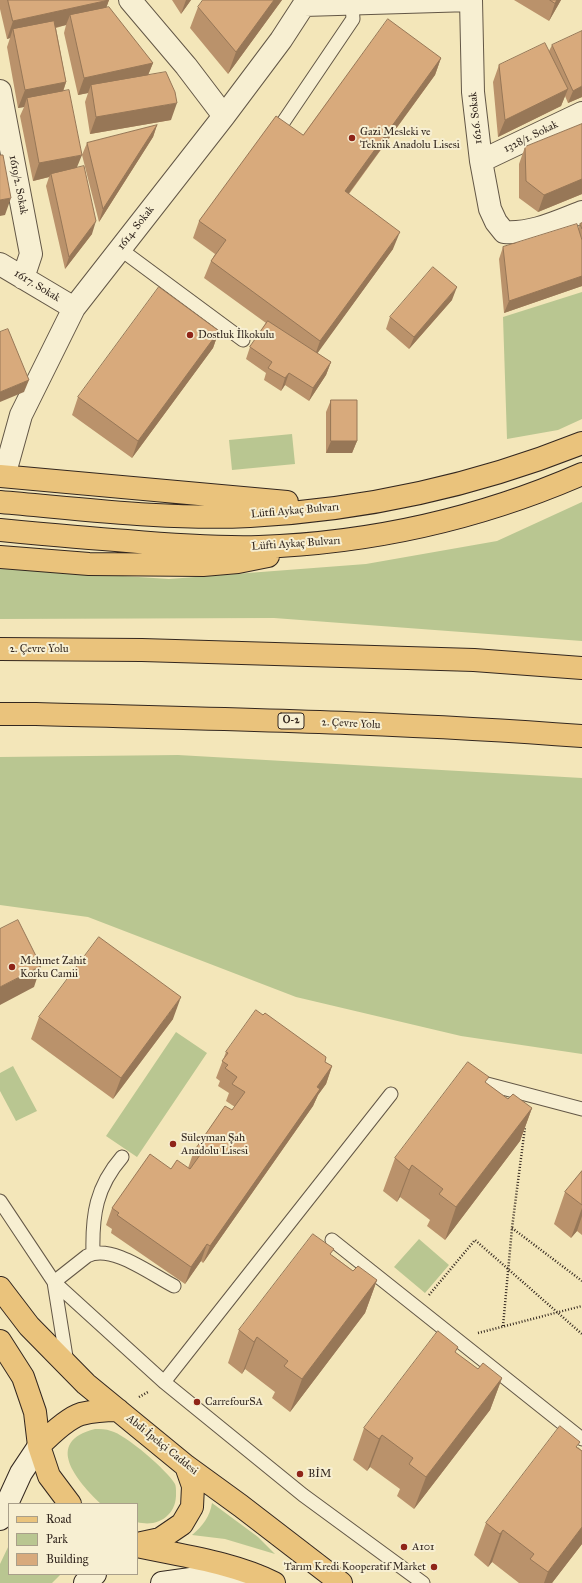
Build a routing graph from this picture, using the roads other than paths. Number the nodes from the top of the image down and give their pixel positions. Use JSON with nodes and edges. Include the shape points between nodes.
{"nodes":[{"id":1,"x":130,"y":0,"type":"edge"},
{"id":2,"x":471,"y":0,"type":"edge"},
{"id":3,"x":306,"y":3,"type":"edge"},
{"id":4,"x":352,"y":4,"type":"junction"},
{"id":5,"x":0,"y":91,"type":"edge"},
{"id":6,"x":582,"y":113,"type":"edge"},
{"id":7,"x":224,"y":116,"type":"junction"},
{"id":8,"x":282,"y":124,"type":"edge"},
{"id":9,"x":480,"y":161,"type":"junction"},
{"id":10,"x":582,"y":212,"type":"edge"},
{"id":11,"x":120,"y":249,"type":"junction"},
{"id":12,"x":0,"y":264,"type":"edge"},
{"id":13,"x":23,"y":278,"type":"junction"},
{"id":14,"x":74,"y":308,"type":"junction"},
{"id":15,"x":243,"y":340,"type":"dead end"},
{"id":16,"x":21,"y":415,"type":"junction"},
{"id":17,"x":0,"y":422,"type":"edge"},
{"id":18,"x":582,"y":443,"type":"edge"},
{"id":19,"x":582,"y":474,"type":"edge"},
{"id":20,"x":2,"y":476,"type":"edge"},
{"id":21,"x":0,"y":502,"type":"edge"},
{"id":22,"x":368,"y":503,"type":"junction"},
{"id":23,"x":0,"y":530,"type":"edge"},
{"id":24,"x":314,"y":544,"type":"junction"},
{"id":25,"x":0,"y":557,"type":"edge"},
{"id":26,"x":0,"y":649,"type":"edge"},
{"id":27,"x":582,"y":668,"type":"edge"},
{"id":28,"x":0,"y":714,"type":"edge"},
{"id":29,"x":582,"y":736,"type":"edge"},
{"id":30,"x":464,"y":1078,"type":"edge"},
{"id":31,"x":391,"y":1094,"type":"dead end"},
{"id":32,"x":582,"y":1109,"type":"edge"},
{"id":33,"x":122,"y":1157,"type":"dead end"},
{"id":34,"x":0,"y":1201,"type":"edge"},
{"id":35,"x":332,"y":1240,"type":"dead end"},
{"id":36,"x":93,"y":1253,"type":"junction"},
{"id":37,"x":54,"y":1282,"type":"junction"},
{"id":38,"x":174,"y":1286,"type":"dead end"},
{"id":39,"x":0,"y":1288,"type":"edge"},
{"id":40,"x":0,"y":1340,"type":"edge"},
{"id":41,"x":67,"y":1365,"type":"junction"},
{"id":42,"x":164,"y":1382,"type":"junction"},
{"id":43,"x":118,"y":1410,"type":"junction"},
{"id":44,"x":582,"y":1439,"type":"edge"},
{"id":45,"x":39,"y":1446,"type":"junction"},
{"id":46,"x":186,"y":1466,"type":"junction"},
{"id":47,"x":69,"y":1503,"type":"edge"},
{"id":48,"x":0,"y":1519,"type":"edge"},
{"id":49,"x":138,"y":1545,"type":"edge"},
{"id":50,"x":138,"y":1545,"type":"edge"},
{"id":51,"x":94,"y":1575,"type":"edge"},
{"id":52,"x":268,"y":1580,"type":"edge"},
{"id":53,"x":84,"y":1583,"type":"edge"},
{"id":54,"x":162,"y":1583,"type":"edge"},
{"id":55,"x":341,"y":1583,"type":"edge"},
{"id":56,"x":423,"y":1583,"type":"edge"}],
"edges":[{"from":1,"to":7,"type":"street"},
{"from":2,"to":4,"type":"street"},
{"from":2,"to":9,"type":"street","name":"1626. Sokak","via":[[473,92]]},
{"from":3,"to":4,"type":"street"},
{"from":3,"to":7,"type":"street","name":"1614. Sokak"},
{"from":4,"to":8,"type":"lane","via":[[352,20]]},
{"from":5,"to":13,"type":"street","name":"1619/2. Sokak","via":[[31,254]]},
{"from":6,"to":9,"type":"street","name":"1328/1. Sokak"},
{"from":7,"to":11,"type":"street","name":"1614. Sokak"},
{"from":9,"to":10,"type":"street","name":"1626. Sokak","via":[[490,210],[504,232],[538,229]]},
{"from":11,"to":14,"type":"street","name":"1614. Sokak"},
{"from":11,"to":15,"type":"lane"},
{"from":12,"to":13,"type":"street","name":"1617. Sokak"},
{"from":13,"to":14,"type":"street","name":"1617. Sokak"},
{"from":14,"to":16,"type":"street","name":"1614. Sokak"},
{"from":16,"to":17,"type":"street"},
{"from":16,"to":20,"type":"street","name":"1614. Sokak"},
{"from":18,"to":22,"type":"main road","name":"Lütfi Aykaç Bulvarı","via":[[547,457],[462,482]]},
{"from":19,"to":24,"type":"main road","name":"Lüfti Aykaç Bulvarı","via":[[549,488],[479,511],[422,526]]},
{"from":20,"to":22,"type":"main road","via":[[277,502]]},
{"from":21,"to":22,"type":"main road","name":"Lütfi Aykaç Bulvarı","via":[[125,513],[242,516],[312,511]]},
{"from":23,"to":24,"type":"main road","name":"Lüfti Aykaç Bulvarı","via":[[175,545],[258,547]]},
{"from":24,"to":25,"type":"main road","via":[[238,562],[203,565],[89,564]]},
{"from":26,"to":27,"type":"main road","name":"2. Çevre Yolu","via":[[142,650],[474,660]]},
{"from":28,"to":29,"type":"main road","name":"2. Çevre Yolu","number":"O-2","via":[[302,721]]},
{"from":30,"to":32,"type":"lane"},
{"from":31,"to":42,"type":"lane"},
{"from":33,"to":36,"type":"lane","via":[[106,1178],[96,1208],[92,1232]]},
{"from":34,"to":37,"type":"lane"},
{"from":35,"to":44,"type":"lane"},
{"from":36,"to":37,"type":"lane"},
{"from":36,"to":38,"type":"lane","via":[[120,1257]]},
{"from":37,"to":41,"type":"lane"},
{"from":37,"to":42,"type":"lane"},
{"from":39,"to":41,"type":"main road","name":"Abdi İpekçi Caddesi","via":[[29,1326]]},
{"from":40,"to":45,"type":"main road","via":[[23,1378],[35,1412]]},
{"from":41,"to":43,"type":"main road","name":"Abdi İpekçi Caddesi"},
{"from":42,"to":56,"type":"lane","via":[[303,1495]]},
{"from":43,"to":45,"type":"main road","via":[[80,1414]]},
{"from":43,"to":46,"type":"main road","name":"Abdi İpekçi Caddesi"},
{"from":45,"to":47,"type":"main road","via":[[49,1476]]},
{"from":45,"to":48,"type":"street","via":[[21,1473]]},
{"from":46,"to":49,"type":"main road","via":[[193,1486],[192,1507],[182,1524],[160,1539]]},
{"from":46,"to":55,"type":"main road","name":"Abdi İpekçi Caddesi"},
{"from":50,"to":52,"type":"main road","via":[[233,1567]]},
{"from":51,"to":53,"type":"street"},
{"from":52,"to":54,"type":"street","via":[[198,1578]]}]}
